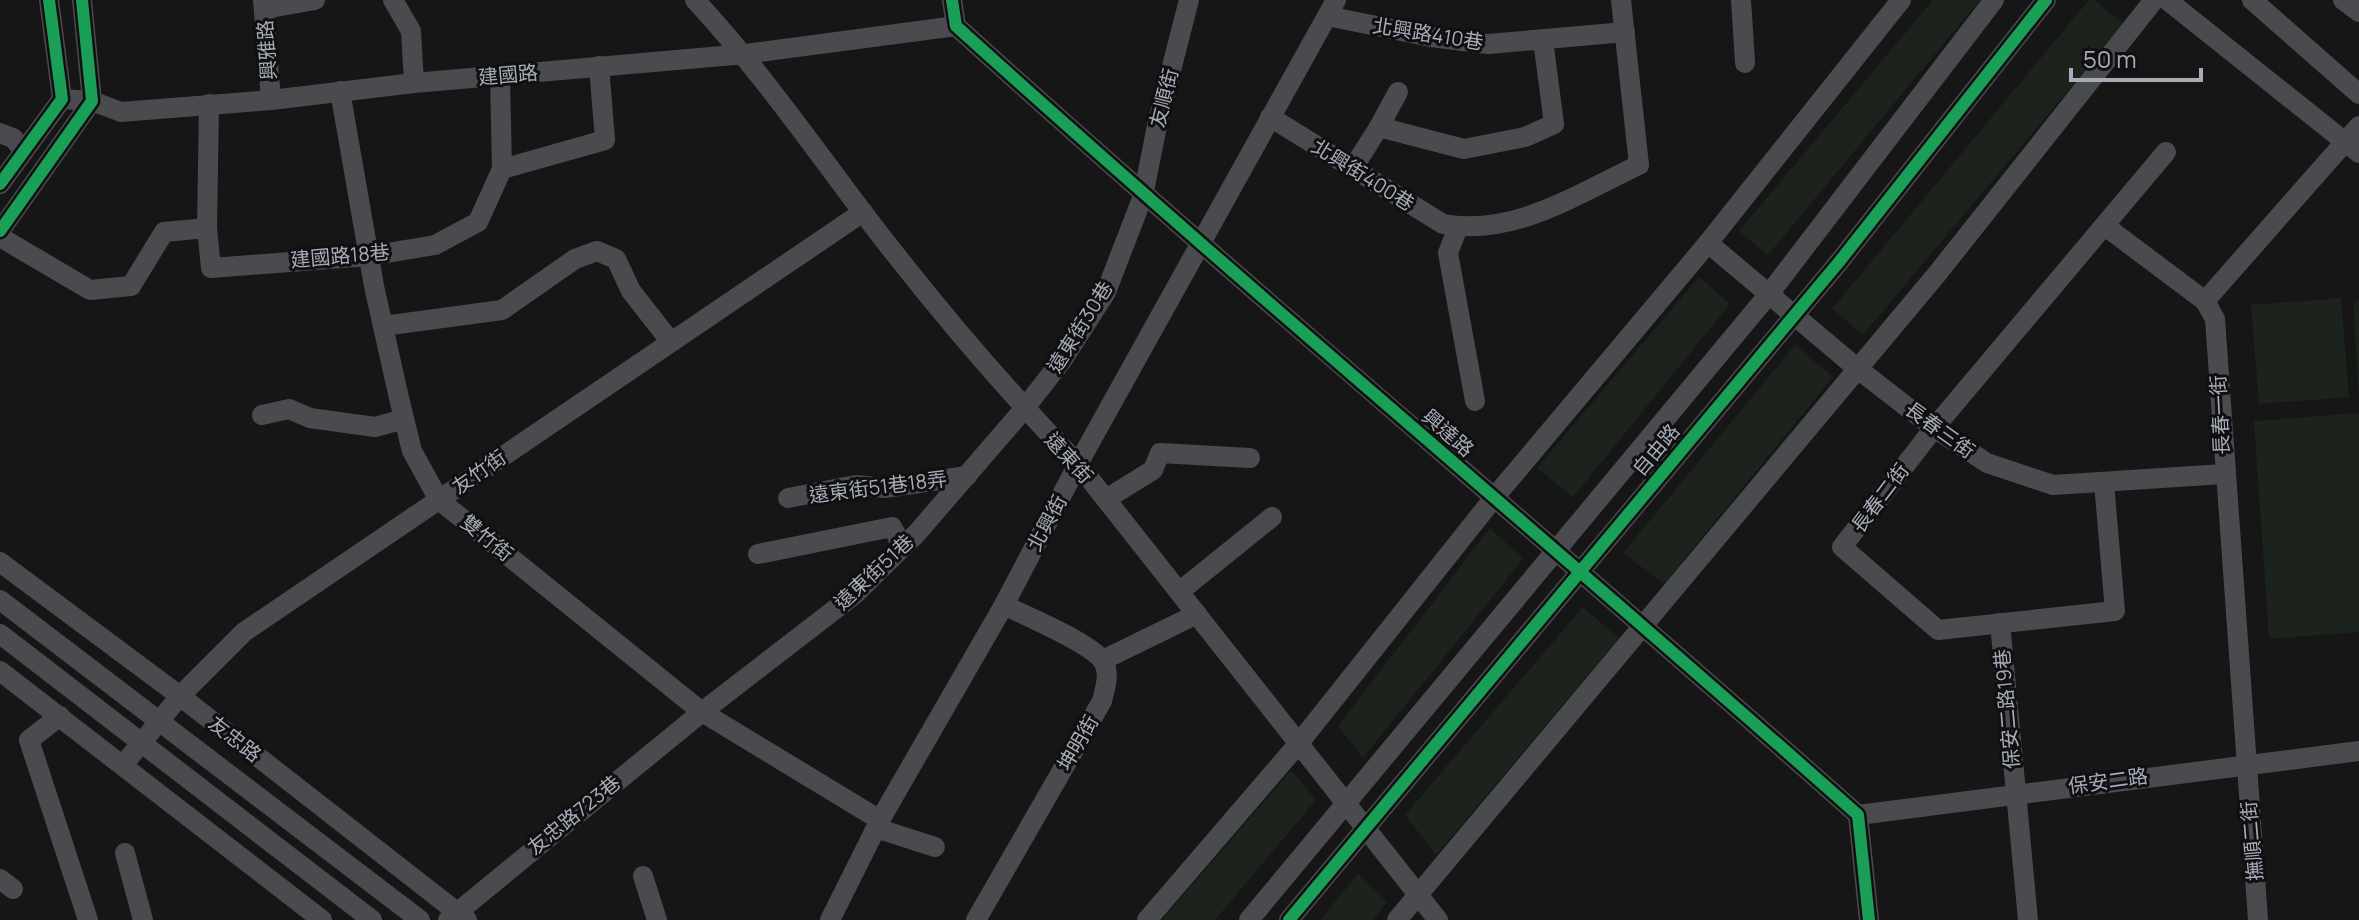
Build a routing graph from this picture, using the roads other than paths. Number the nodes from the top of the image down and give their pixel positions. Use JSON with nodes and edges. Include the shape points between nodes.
{"nodes":[{"id":1,"x":49,"y":0,"type":"edge"},
{"id":2,"x":82,"y":0,"type":"edge"},
{"id":3,"x":315,"y":0,"type":"edge"},
{"id":4,"x":393,"y":0,"type":"edge"},
{"id":5,"x":695,"y":0,"type":"edge"},
{"id":6,"x":952,"y":0,"type":"edge"},
{"id":7,"x":1189,"y":0,"type":"edge"},
{"id":8,"x":1621,"y":0,"type":"edge"},
{"id":9,"x":1741,"y":0,"type":"edge"},
{"id":10,"x":1901,"y":0,"type":"edge"},
{"id":11,"x":1994,"y":0,"type":"edge"},
{"id":12,"x":2046,"y":0,"type":"edge"},
{"id":13,"x":2154,"y":0,"type":"edge"},
{"id":14,"x":2167,"y":0,"type":"edge"},
{"id":15,"x":2252,"y":0,"type":"edge"},
{"id":16,"x":2343,"y":0,"type":"edge"},
{"id":17,"x":264,"y":4,"type":"edge"},
{"id":18,"x":1331,"y":8,"type":"edge"},
{"id":19,"x":2359,"y":12,"type":"edge"},
{"id":20,"x":956,"y":26,"type":"junction"},
{"id":21,"x":1625,"y":32,"type":"junction"},
{"id":22,"x":1543,"y":40,"type":"junction"},
{"id":23,"x":745,"y":54,"type":"junction"},
{"id":24,"x":1745,"y":63,"type":"dead end"},
{"id":25,"x":599,"y":66,"type":"junction"},
{"id":26,"x":500,"y":76,"type":"junction"},
{"id":27,"x":414,"y":83,"type":"junction"},
{"id":28,"x":340,"y":91,"type":"junction"},
{"id":29,"x":1398,"y":92,"type":"dead end"},
{"id":30,"x":2359,"y":94,"type":"edge"},
{"id":31,"x":62,"y":99,"type":"junction"},
{"id":32,"x":271,"y":100,"type":"junction"},
{"id":33,"x":92,"y":101,"type":"junction"},
{"id":34,"x":209,"y":104,"type":"junction"},
{"id":35,"x":1270,"y":117,"type":"junction"},
{"id":36,"x":1379,"y":127,"type":"junction"},
{"id":37,"x":0,"y":133,"type":"edge"},
{"id":38,"x":2355,"y":141,"type":"edge"},
{"id":39,"x":24,"y":151,"type":"junction"},
{"id":40,"x":2166,"y":152,"type":"dead end"},
{"id":41,"x":1353,"y":168,"type":"junction"},
{"id":42,"x":502,"y":169,"type":"junction"},
{"id":43,"x":0,"y":184,"type":"edge"},
{"id":44,"x":1143,"y":196,"type":"junction"},
{"id":45,"x":863,"y":212,"type":"junction"},
{"id":46,"x":2105,"y":226,"type":"junction"},
{"id":47,"x":1458,"y":227,"type":"junction"},
{"id":48,"x":207,"y":228,"type":"junction"},
{"id":49,"x":0,"y":234,"type":"edge"},
{"id":50,"x":1200,"y":242,"type":"junction"},
{"id":51,"x":1708,"y":243,"type":"junction"},
{"id":52,"x":369,"y":256,"type":"junction"},
{"id":53,"x":1769,"y":294,"type":"junction"},
{"id":54,"x":2205,"y":301,"type":"junction"},
{"id":55,"x":1795,"y":316,"type":"junction"},
{"id":56,"x":383,"y":326,"type":"junction"},
{"id":57,"x":671,"y":342,"type":"junction"},
{"id":58,"x":1858,"y":369,"type":"junction"},
{"id":59,"x":1475,"y":401,"type":"dead end"},
{"id":60,"x":1024,"y":409,"type":"junction"},
{"id":61,"x":262,"y":415,"type":"dead end"},
{"id":62,"x":404,"y":419,"type":"junction"},
{"id":63,"x":1934,"y":428,"type":"junction"},
{"id":64,"x":1250,"y":458,"type":"dead end"},
{"id":65,"x":1078,"y":464,"type":"junction"},
{"id":66,"x":2224,"y":474,"type":"junction"},
{"id":67,"x":967,"y":476,"type":"junction"},
{"id":68,"x":2104,"y":483,"type":"junction"},
{"id":69,"x":788,"y":498,"type":"dead end"},
{"id":70,"x":1106,"y":499,"type":"junction"},
{"id":71,"x":1493,"y":499,"type":"junction"},
{"id":72,"x":439,"y":500,"type":"junction"},
{"id":73,"x":1272,"y":517,"type":"dead end"},
{"id":74,"x":903,"y":547,"type":"junction"},
{"id":75,"x":1557,"y":550,"type":"junction"},
{"id":76,"x":758,"y":554,"type":"dead end"},
{"id":77,"x":0,"y":562,"type":"edge"},
{"id":78,"x":1582,"y":570,"type":"junction"},
{"id":79,"x":1179,"y":592,"type":"junction"},
{"id":80,"x":0,"y":600,"type":"edge"},
{"id":81,"x":1004,"y":605,"type":"junction"},
{"id":82,"x":1197,"y":614,"type":"junction"},
{"id":83,"x":2000,"y":623,"type":"junction"},
{"id":84,"x":1644,"y":625,"type":"junction"},
{"id":85,"x":0,"y":634,"type":"edge"},
{"id":86,"x":1103,"y":660,"type":"junction"},
{"id":87,"x":0,"y":671,"type":"edge"},
{"id":88,"x":180,"y":696,"type":"junction"},
{"id":89,"x":702,"y":712,"type":"junction"},
{"id":90,"x":60,"y":716,"type":"junction"},
{"id":91,"x":159,"y":721,"type":"junction"},
{"id":92,"x":142,"y":742,"type":"junction"},
{"id":93,"x":1299,"y":743,"type":"junction"},
{"id":94,"x":2359,"y":751,"type":"edge"},
{"id":95,"x":2246,"y":763,"type":"junction"},
{"id":96,"x":123,"y":765,"type":"junction"},
{"id":97,"x":2014,"y":794,"type":"junction"},
{"id":98,"x":1346,"y":804,"type":"junction"},
{"id":99,"x":1858,"y":815,"type":"junction"},
{"id":100,"x":878,"y":824,"type":"junction"},
{"id":101,"x":1367,"y":827,"type":"junction"},
{"id":102,"x":935,"y":847,"type":"dead end"},
{"id":103,"x":125,"y":853,"type":"dead end"},
{"id":104,"x":643,"y":876,"type":"dead end"},
{"id":105,"x":1419,"y":894,"type":"junction"},
{"id":106,"x":458,"y":917,"type":"edge"},
{"id":107,"x":88,"y":920,"type":"edge"},
{"id":108,"x":143,"y":920,"type":"edge"},
{"id":109,"x":322,"y":920,"type":"edge"},
{"id":110,"x":372,"y":920,"type":"edge"},
{"id":111,"x":420,"y":920,"type":"edge"},
{"id":112,"x":657,"y":920,"type":"edge"},
{"id":113,"x":830,"y":920,"type":"edge"},
{"id":114,"x":976,"y":920,"type":"edge"},
{"id":115,"x":1147,"y":920,"type":"edge"},
{"id":116,"x":1249,"y":920,"type":"edge"},
{"id":117,"x":1289,"y":920,"type":"edge"},
{"id":118,"x":1397,"y":920,"type":"edge"},
{"id":119,"x":1438,"y":920,"type":"edge"},
{"id":120,"x":1869,"y":920,"type":"edge"},
{"id":121,"x":2028,"y":920,"type":"edge"},
{"id":122,"x":2258,"y":920,"type":"edge"}],
"edges":[{"from":1,"to":31,"type":"street"},
{"from":2,"to":33,"type":"street"},
{"from":3,"to":17,"type":"street"},
{"from":4,"to":27,"type":"street","via":[[411,31]]},
{"from":5,"to":23,"type":"street","name":"遠東街"},
{"from":6,"to":20,"type":"street"},
{"from":7,"to":44,"type":"street","name":"友順街"},
{"from":8,"to":21,"type":"street"},
{"from":9,"to":24,"type":"street"},
{"from":10,"to":51,"type":"street"},
{"from":11,"to":53,"type":"street","name":"自由路"},
{"from":12,"to":55,"type":"street","name":"自由路"},
{"from":13,"to":58,"type":"street"},
{"from":14,"to":38,"type":"street"},
{"from":15,"to":30,"type":"street"},
{"from":16,"to":19,"type":"street"},
{"from":17,"to":32,"type":"street","name":"興雅路"},
{"from":18,"to":22,"type":"street","name":"北興路410巷","via":[[1431,37],[1488,44]]},
{"from":18,"to":35,"type":"street","name":"北興街"},
{"from":20,"to":23,"type":"street","name":"建國路"},
{"from":20,"to":44,"type":"street","name":"興達路"},
{"from":21,"to":22,"type":"street","name":"北興路410巷"},
{"from":21,"to":47,"type":"street","name":"北興街400巷","via":[[1639,165],[1515,223]]},
{"from":22,"to":36,"type":"street","via":[[1554,124],[1525,137],[1464,149]]},
{"from":23,"to":25,"type":"street","name":"建國路"},
{"from":23,"to":45,"type":"street","name":"遠東街"},
{"from":25,"to":26,"type":"street","name":"建國路"},
{"from":25,"to":42,"type":"street","via":[[605,140]]},
{"from":26,"to":27,"type":"street","name":"建國路"},
{"from":26,"to":42,"type":"street","name":"建國路18巷"},
{"from":27,"to":28,"type":"street","name":"建國路"},
{"from":28,"to":32,"type":"street","name":"建國路"},
{"from":28,"to":52,"type":"street","name":"雙竹街"},
{"from":29,"to":36,"type":"street"},
{"from":31,"to":33,"type":"street","name":"建國路"},
{"from":31,"to":39,"type":"street"},
{"from":32,"to":34,"type":"street","name":"建國路"},
{"from":33,"to":34,"type":"street","name":"建國路","via":[[121,112]]},
{"from":33,"to":49,"type":"street"},
{"from":34,"to":48,"type":"street","name":"建國路18巷"},
{"from":35,"to":41,"type":"street","name":"北興街400巷"},
{"from":35,"to":50,"type":"street","name":"北興街"},
{"from":36,"to":41,"type":"street"},
{"from":37,"to":39,"type":"street"},
{"from":38,"to":54,"type":"street"},
{"from":39,"to":43,"type":"street"},
{"from":40,"to":46,"type":"street","name":"長春二街"},
{"from":41,"to":47,"type":"street","name":"北興街400巷","via":[[1443,224]]},
{"from":42,"to":52,"type":"street","name":"建國路18巷","via":[[478,222],[435,245]]},
{"from":44,"to":50,"type":"street","name":"興達路"},
{"from":44,"to":60,"type":"street","name":"遠東街30巷","via":[[1106,292]]},
{"from":45,"to":57,"type":"street","name":"友竹街"},
{"from":45,"to":60,"type":"street","name":"遠東街"},
{"from":46,"to":54,"type":"street"},
{"from":46,"to":63,"type":"street","name":"長春二街"},
{"from":47,"to":59,"type":"street","via":[[1448,253]]},
{"from":48,"to":49,"type":"street","via":[[164,232],[131,286],[90,290]]},
{"from":48,"to":52,"type":"street","name":"建國路18巷","via":[[211,268]]},
{"from":50,"to":65,"type":"street","name":"北興街"},
{"from":50,"to":71,"type":"street","name":"興達路"},
{"from":51,"to":53,"type":"street","name":"長春三街"},
{"from":51,"to":71,"type":"street"},
{"from":52,"to":56,"type":"street","name":"雙竹街"},
{"from":53,"to":55,"type":"street","name":"長春三街"},
{"from":53,"to":75,"type":"street","name":"自由路"},
{"from":54,"to":66,"type":"street","name":"長春一街","via":[[2215,319]]},
{"from":55,"to":58,"type":"street","name":"長春三街"},
{"from":55,"to":78,"type":"street","name":"自由路"},
{"from":56,"to":57,"type":"street","via":[[502,310],[575,259],[597,251],[616,259],[631,291]]},
{"from":56,"to":62,"type":"street","name":"雙竹街"},
{"from":57,"to":72,"type":"street","name":"友竹街"},
{"from":58,"to":63,"type":"street","name":"長春三街"},
{"from":58,"to":84,"type":"street"},
{"from":60,"to":65,"type":"street","name":"遠東街"},
{"from":60,"to":67,"type":"street","name":"遠東街51巷"},
{"from":61,"to":62,"type":"street","via":[[289,409],[310,418],[375,427]]},
{"from":62,"to":72,"type":"street","name":"雙竹街","via":[[412,451]]},
{"from":63,"to":68,"type":"street","name":"長春三街","via":[[1987,463],[2053,485]]},
{"from":63,"to":83,"type":"street","name":"長春二街","via":[[1842,547],[1938,630]]},
{"from":64,"to":70,"type":"street","via":[[1160,453],[1153,470]]},
{"from":65,"to":70,"type":"street","name":"遠東街"},
{"from":65,"to":81,"type":"street","name":"北興街"},
{"from":66,"to":68,"type":"street","name":"長春三街"},
{"from":66,"to":95,"type":"street","name":"長春一街"},
{"from":67,"to":69,"type":"street","name":"遠東街51巷18弄","via":[[885,488],[856,485]]},
{"from":67,"to":74,"type":"street","name":"遠東街51巷"},
{"from":68,"to":83,"type":"street","name":"長春二街","via":[[2115,611]]},
{"from":70,"to":79,"type":"street","name":"遠東街"},
{"from":71,"to":75,"type":"street","name":"興達路"},
{"from":71,"to":93,"type":"street"},
{"from":72,"to":88,"type":"street","name":"友竹街","via":[[244,632]]},
{"from":72,"to":89,"type":"street","name":"雙竹街"},
{"from":73,"to":79,"type":"street"},
{"from":74,"to":76,"type":"street","via":[[892,527]]},
{"from":74,"to":89,"type":"street","name":"遠東街51巷","via":[[855,594]]},
{"from":75,"to":78,"type":"street","name":"興達路"},
{"from":75,"to":98,"type":"street","name":"自由路"},
{"from":77,"to":88,"type":"street","name":"友忠路"},
{"from":78,"to":84,"type":"street","name":"興達路"},
{"from":78,"to":101,"type":"street","name":"自由路"},
{"from":79,"to":82,"type":"street","name":"遠東街"},
{"from":80,"to":91,"type":"street","name":"友忠路"},
{"from":81,"to":86,"type":"street"},
{"from":81,"to":100,"type":"street","name":"北興街"},
{"from":82,"to":86,"type":"street"},
{"from":82,"to":93,"type":"street","name":"遠東街"},
{"from":83,"to":97,"type":"street","name":"保安二路19巷"},
{"from":84,"to":99,"type":"street","name":"興達路"},
{"from":84,"to":105,"type":"street"},
{"from":85,"to":92,"type":"street"},
{"from":86,"to":114,"type":"street","name":"坤明街","via":[[1107,676],[1102,701]]},
{"from":87,"to":90,"type":"street"},
{"from":88,"to":91,"type":"street","name":"友竹街"},
{"from":88,"to":106,"type":"street","name":"友忠路"},
{"from":89,"to":100,"type":"street","name":"雙竹街"},
{"from":89,"to":106,"type":"street","name":"友忠路723巷"},
{"from":90,"to":96,"type":"street"},
{"from":90,"to":107,"type":"street","via":[[29,740]]},
{"from":91,"to":92,"type":"street","name":"友竹街"},
{"from":91,"to":111,"type":"street","name":"友忠路"},
{"from":92,"to":96,"type":"street","name":"友竹街"},
{"from":92,"to":110,"type":"street"},
{"from":93,"to":98,"type":"street","name":"遠東街"},
{"from":93,"to":115,"type":"street"},
{"from":94,"to":95,"type":"street","name":"保安二路"},
{"from":95,"to":97,"type":"street","name":"保安二路"},
{"from":95,"to":122,"type":"street","name":"撫順二街"},
{"from":96,"to":109,"type":"street"},
{"from":97,"to":99,"type":"street","name":"保安二路"},
{"from":97,"to":121,"type":"street","name":"保安二路19巷"},
{"from":98,"to":101,"type":"street","name":"遠東街"},
{"from":98,"to":116,"type":"street","name":"自由路"},
{"from":99,"to":120,"type":"street"},
{"from":100,"to":102,"type":"street","name":"雙竹街"},
{"from":100,"to":113,"type":"street","name":"北興街"},
{"from":101,"to":105,"type":"street","name":"遠東街"},
{"from":101,"to":117,"type":"street","name":"自由路"},
{"from":103,"to":108,"type":"street"},
{"from":104,"to":112,"type":"street"},
{"from":105,"to":118,"type":"street"},
{"from":105,"to":119,"type":"street","name":"遠東街"}]}
